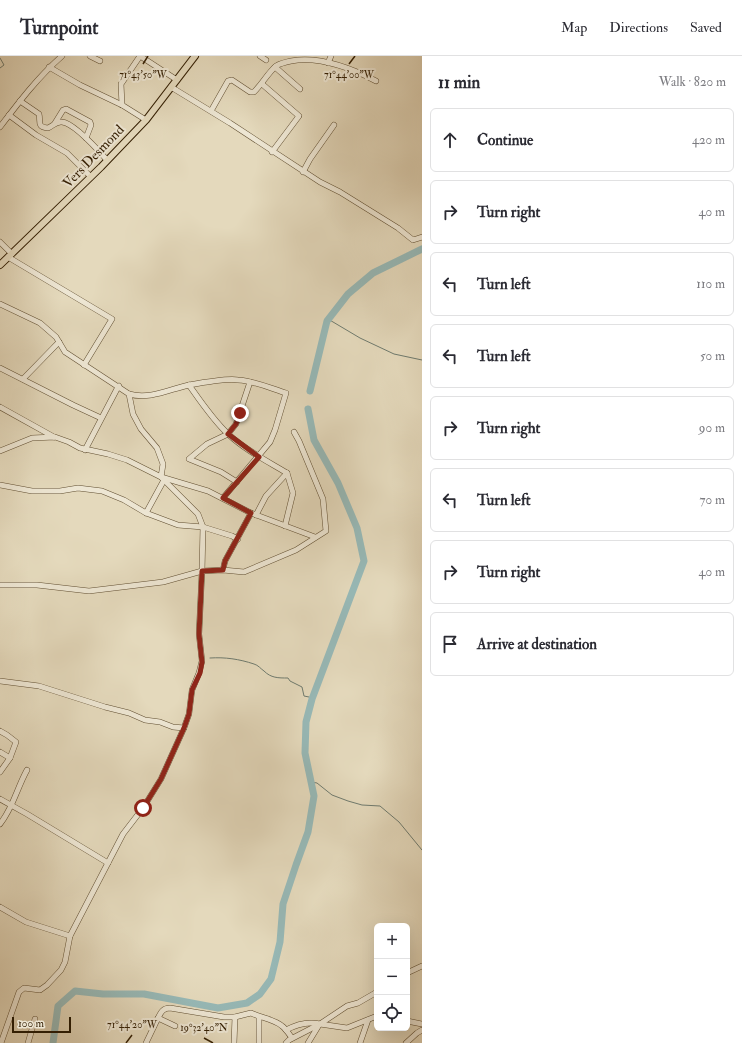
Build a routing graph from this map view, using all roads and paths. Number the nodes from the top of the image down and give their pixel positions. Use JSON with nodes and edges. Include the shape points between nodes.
{"nodes":[{"id":1,"x":62,"y":56,"type":"edge"},
{"id":2,"x":90,"y":56,"type":"edge"},
{"id":3,"x":140,"y":56,"type":"edge"},
{"id":4,"x":195,"y":56,"type":"edge"},
{"id":5,"x":260,"y":56,"type":"edge"},
{"id":6,"x":331,"y":56,"type":"edge"},
{"id":7,"x":266,"y":60,"type":"dead end"},
{"id":8,"x":100,"y":61,"type":"dead end"},
{"id":9,"x":328,"y":63,"type":"junction"},
{"id":10,"x":49,"y":67,"type":"junction"},
{"id":11,"x":275,"y":67,"type":"junction"},
{"id":12,"x":177,"y":80,"type":"junction"},
{"id":13,"x":376,"y":81,"type":"dead end"},
{"id":14,"x":262,"y":84,"type":"junction"},
{"id":15,"x":171,"y":87,"type":"junction"},
{"id":16,"x":300,"y":89,"type":"dead end"},
{"id":17,"x":20,"y":101,"type":"junction"},
{"id":18,"x":122,"y":106,"type":"junction"},
{"id":19,"x":211,"y":111,"type":"junction"},
{"id":20,"x":9,"y":116,"type":"junction"},
{"id":21,"x":146,"y":120,"type":"junction"},
{"id":22,"x":55,"y":124,"type":"junction"},
{"id":23,"x":334,"y":125,"type":"dead end"},
{"id":24,"x":0,"y":127,"type":"edge"},
{"id":25,"x":86,"y":138,"type":"junction"},
{"id":26,"x":272,"y":152,"type":"junction"},
{"id":27,"x":108,"y":160,"type":"junction"},
{"id":28,"x":303,"y":172,"type":"junction"},
{"id":29,"x":91,"y":177,"type":"junction"},
{"id":30,"x":422,"y":237,"type":"edge"},
{"id":31,"x":0,"y":242,"type":"edge"},
{"id":32,"x":10,"y":256,"type":"junction"},
{"id":33,"x":0,"y":266,"type":"edge"},
{"id":34,"x":0,"y":304,"type":"edge"},
{"id":35,"x":59,"y":342,"type":"junction"},
{"id":36,"x":84,"y":365,"type":"junction"},
{"id":37,"x":0,"y":368,"type":"edge"},
{"id":38,"x":23,"y":379,"type":"junction"},
{"id":39,"x":250,"y":382,"type":"junction"},
{"id":40,"x":189,"y":385,"type":"junction"},
{"id":41,"x":119,"y":386,"type":"junction"},
{"id":42,"x":129,"y":394,"type":"junction"},
{"id":43,"x":0,"y":407,"type":"edge"},
{"id":44,"x":101,"y":418,"type":"junction"},
{"id":45,"x":294,"y":432,"type":"dead end"},
{"id":46,"x":228,"y":434,"type":"junction"},
{"id":47,"x":55,"y":437,"type":"junction"},
{"id":48,"x":2,"y":449,"type":"edge"},
{"id":49,"x":85,"y":450,"type":"junction"},
{"id":50,"x":259,"y":457,"type":"junction"},
{"id":51,"x":287,"y":473,"type":"junction"},
{"id":52,"x":162,"y":478,"type":"junction"},
{"id":53,"x":237,"y":482,"type":"junction"},
{"id":54,"x":0,"y":485,"type":"edge"},
{"id":55,"x":223,"y":498,"type":"junction"},
{"id":56,"x":146,"y":513,"type":"junction"},
{"id":57,"x":254,"y":514,"type":"junction"},
{"id":58,"x":285,"y":526,"type":"junction"},
{"id":59,"x":203,"y":527,"type":"junction"},
{"id":60,"x":315,"y":537,"type":"junction"},
{"id":61,"x":238,"y":539,"type":"junction"},
{"id":62,"x":223,"y":570,"type":"junction"},
{"id":63,"x":202,"y":571,"type":"junction"},
{"id":64,"x":0,"y":585,"type":"edge"},
{"id":65,"x":0,"y":681,"type":"edge"},
{"id":66,"x":184,"y":728,"type":"junction"},
{"id":67,"x":0,"y":732,"type":"edge"},
{"id":68,"x":0,"y":752,"type":"edge"},
{"id":69,"x":10,"y":758,"type":"junction"},
{"id":70,"x":27,"y":770,"type":"dead end"},
{"id":71,"x":0,"y":772,"type":"edge"},
{"id":72,"x":0,"y":799,"type":"edge"},
{"id":73,"x":11,"y":805,"type":"junction"},
{"id":74,"x":0,"y":824,"type":"edge"},
{"id":75,"x":108,"y":862,"type":"junction"},
{"id":76,"x":0,"y":907,"type":"edge"},
{"id":77,"x":70,"y":936,"type":"junction"},
{"id":78,"x":422,"y":966,"type":"edge"},
{"id":79,"x":410,"y":972,"type":"edge"},
{"id":80,"x":374,"y":994,"type":"edge"},
{"id":81,"x":235,"y":1017,"type":"junction"},
{"id":82,"x":259,"y":1017,"type":"junction"},
{"id":83,"x":374,"y":1017,"type":"edge"},
{"id":84,"x":158,"y":1018,"type":"junction"},
{"id":85,"x":35,"y":1019,"type":"dead end"},
{"id":86,"x":368,"y":1020,"type":"junction"},
{"id":87,"x":410,"y":1022,"type":"edge"},
{"id":88,"x":320,"y":1024,"type":"junction"},
{"id":89,"x":422,"y":1024,"type":"edge"},
{"id":90,"x":175,"y":1026,"type":"dead end"},
{"id":91,"x":286,"y":1030,"type":"junction"},
{"id":92,"x":422,"y":1030,"type":"edge"},
{"id":93,"x":292,"y":1038,"type":"junction"},
{"id":94,"x":1,"y":1043,"type":"edge"},
{"id":95,"x":28,"y":1043,"type":"edge"},
{"id":96,"x":146,"y":1043,"type":"edge"},
{"id":97,"x":234,"y":1043,"type":"edge"},
{"id":98,"x":258,"y":1043,"type":"edge"},
{"id":99,"x":286,"y":1043,"type":"edge"},
{"id":100,"x":308,"y":1043,"type":"edge"},
{"id":101,"x":360,"y":1043,"type":"edge"},
{"id":102,"x":406,"y":1043,"type":"edge"}],
"edges":[{"from":1,"to":10,"type":"street"},
{"from":2,"to":8,"type":"street"},
{"from":3,"to":12,"type":"street"},
{"from":3,"to":18,"type":"street","via":[[122,84]]},
{"from":4,"to":12,"type":"main road","name":"Vers Desmond"},
{"from":5,"to":7,"type":"street"},
{"from":6,"to":9,"type":"street"},
{"from":9,"to":11,"type":"street","via":[[316,59],[300,59]]},
{"from":9,"to":13,"type":"street","via":[[345,67]]},
{"from":10,"to":17,"type":"street"},
{"from":10,"to":18,"type":"street"},
{"from":11,"to":14,"type":"street"},
{"from":11,"to":16,"type":"street"},
{"from":12,"to":15,"type":"main road","name":"Vers Desmond"},
{"from":14,"to":19,"type":"street","via":[[254,92],[250,92],[230,80]]},
{"from":14,"to":26,"type":"street","via":[[299,116]]},
{"from":15,"to":19,"type":"street"},
{"from":15,"to":21,"type":"main road","name":"Vers Desmond"},
{"from":17,"to":20,"type":"street"},
{"from":17,"to":22,"type":"street","via":[[39,114],[42,126],[48,128]]},
{"from":18,"to":21,"type":"street"},
{"from":19,"to":26,"type":"street"},
{"from":20,"to":24,"type":"street"},
{"from":20,"to":29,"type":"street","via":[[67,153]]},
{"from":21,"to":27,"type":"main road","name":"Vers Desmond"},
{"from":22,"to":25,"type":"street","via":[[64,122]]},
{"from":22,"to":25,"type":"street","via":[[63,110],[70,110],[90,122]]},
{"from":23,"to":28,"type":"street"},
{"from":25,"to":27,"type":"street"},
{"from":26,"to":28,"type":"street"},
{"from":27,"to":29,"type":"main road","name":"Vers Desmond"},
{"from":28,"to":30,"type":"street","via":[[398,228],[413,240]]},
{"from":29,"to":32,"type":"main road","name":"Vers Desmond"},
{"from":31,"to":32,"type":"street"},
{"from":32,"to":33,"type":"main road","name":"Vers Desmond"},
{"from":32,"to":36,"type":"street","via":[[112,319]]},
{"from":34,"to":35,"type":"street","via":[[40,323]]},
{"from":35,"to":36,"type":"street","via":[[65,352]]},
{"from":35,"to":38,"type":"street"},
{"from":36,"to":41,"type":"street"},
{"from":37,"to":38,"type":"street"},
{"from":38,"to":44,"type":"street"},
{"from":39,"to":40,"type":"street","via":[[237,379]]},
{"from":39,"to":46,"type":"street","via":[[236,424]]},
{"from":39,"to":50,"type":"street","via":[[286,393],[270,442]]},
{"from":40,"to":42,"type":"street","via":[[148,396],[138,397]]},
{"from":40,"to":46,"type":"street","via":[[206,410]]},
{"from":41,"to":42,"type":"street"},
{"from":41,"to":44,"type":"street"},
{"from":42,"to":52,"type":"street","via":[[133,414],[141,429],[157,448],[163,464]]},
{"from":43,"to":47,"type":"street"},
{"from":44,"to":49,"type":"street"},
{"from":45,"to":60,"type":"street","via":[[323,499],[326,531]]},
{"from":46,"to":50,"type":"street"},
{"from":46,"to":53,"type":"street","via":[[207,444],[189,459],[221,472]]},
{"from":47,"to":48,"type":"street","via":[[32,438]]},
{"from":47,"to":49,"type":"street"},
{"from":49,"to":52,"type":"street","via":[[127,460]]},
{"from":50,"to":51,"type":"street"},
{"from":50,"to":53,"type":"street"},
{"from":51,"to":57,"type":"street"},
{"from":51,"to":58,"type":"street","via":[[293,493]]},
{"from":52,"to":55,"type":"street"},
{"from":52,"to":56,"type":"street"},
{"from":52,"to":59,"type":"street","via":[[198,514]]},
{"from":53,"to":55,"type":"street"},
{"from":54,"to":56,"type":"street","via":[[32,491],[78,488],[102,491]]},
{"from":55,"to":57,"type":"street"},
{"from":56,"to":59,"type":"street","via":[[178,525]]},
{"from":57,"to":58,"type":"street"},
{"from":57,"to":61,"type":"street"},
{"from":58,"to":60,"type":"street"},
{"from":59,"to":61,"type":"street"},
{"from":59,"to":63,"type":"street"},
{"from":60,"to":62,"type":"street","via":[[296,550],[244,572]]},
{"from":61,"to":62,"type":"street","via":[[225,561]]},
{"from":62,"to":63,"type":"street"},
{"from":63,"to":64,"type":"street","via":[[162,582],[89,591],[37,585]]},
{"from":63,"to":66,"type":"street","via":[[199,634],[202,662],[192,690],[189,714]]},
{"from":65,"to":66,"type":"street","via":[[39,686],[145,720]]},
{"from":66,"to":75,"type":"street","via":[[161,779],[123,834]]},
{"from":67,"to":69,"type":"street","via":[[16,742]]},
{"from":68,"to":69,"type":"street"},
{"from":69,"to":71,"type":"street"},
{"from":70,"to":73,"type":"street"},
{"from":72,"to":73,"type":"street"},
{"from":73,"to":74,"type":"street"},
{"from":73,"to":75,"type":"street"},
{"from":75,"to":77,"type":"street"},
{"from":76,"to":77,"type":"street","via":[[26,922]]},
{"from":77,"to":94,"type":"street","via":[[65,962],[47,985],[40,990],[24,988],[19,992]]},
{"from":78,"to":79,"type":"street"},
{"from":80,"to":88,"type":"street","via":[[347,1006]]},
{"from":81,"to":82,"type":"street","via":[[251,1013]]},
{"from":81,"to":84,"type":"street","via":[[164,1008]]},
{"from":81,"to":97,"type":"street"},
{"from":82,"to":91,"type":"street","via":[[278,1023]]},
{"from":82,"to":98,"type":"street"},
{"from":83,"to":86,"type":"street"},
{"from":84,"to":90,"type":"street"},
{"from":84,"to":96,"type":"street"},
{"from":85,"to":95,"type":"street"},
{"from":86,"to":88,"type":"street","via":[[347,1028]]},
{"from":86,"to":101,"type":"street"},
{"from":87,"to":89,"type":"street"},
{"from":88,"to":91,"type":"street","via":[[314,1022],[295,1025]]},
{"from":88,"to":93,"type":"street"},
{"from":88,"to":100,"type":"street"},
{"from":91,"to":93,"type":"street"},
{"from":92,"to":102,"type":"street"},
{"from":93,"to":99,"type":"street"}]}
